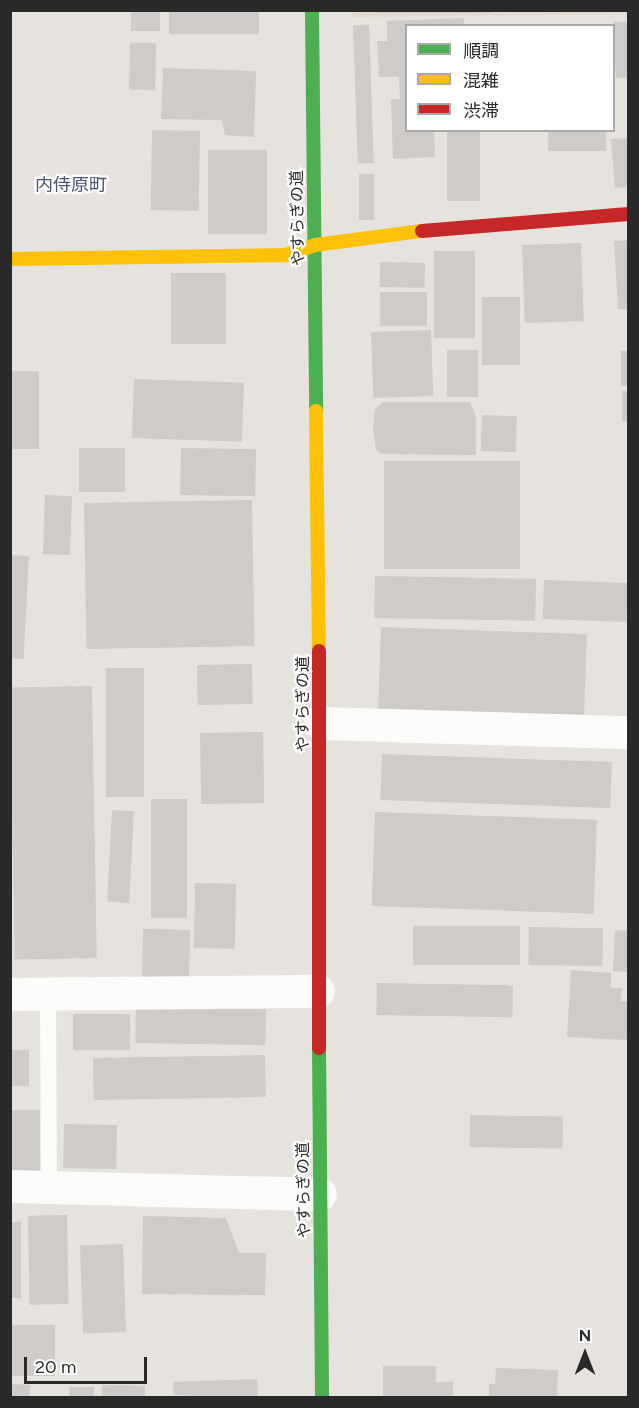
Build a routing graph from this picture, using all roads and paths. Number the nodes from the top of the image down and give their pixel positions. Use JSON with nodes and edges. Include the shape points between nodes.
{"nodes":[{"id":1,"x":312,"y":10,"type":"edge"},
{"id":2,"x":628,"y":214,"type":"edge"},
{"id":3,"x":315,"y":245,"type":"junction"},
{"id":4,"x":10,"y":259,"type":"edge"},
{"id":5,"x":320,"y":723,"type":"junction"},
{"id":6,"x":628,"y":732,"type":"edge"},
{"id":7,"x":318,"y":991,"type":"junction"},
{"id":8,"x":10,"y":994,"type":"edge"},
{"id":9,"x":48,"y":994,"type":"junction"},
{"id":10,"x":10,"y":1186,"type":"edge"},
{"id":11,"x":49,"y":1187,"type":"junction"},
{"id":12,"x":320,"y":1194,"type":"junction"},
{"id":13,"x":322,"y":1398,"type":"edge"}],
"edges":[{"from":1,"to":3,"type":"street","name":"やすらぎの道"},
{"from":2,"to":3,"type":"street","via":[[451,227]]},
{"from":3,"to":4,"type":"street","via":[[285,255]]},
{"from":3,"to":5,"type":"street","name":"やすらぎの道"},
{"from":5,"to":6,"type":"street"},
{"from":5,"to":7,"type":"street","name":"やすらぎの道"},
{"from":7,"to":9,"type":"street"},
{"from":7,"to":12,"type":"street","name":"やすらぎの道"},
{"from":8,"to":9,"type":"street"},
{"from":9,"to":11,"type":"lane"},
{"from":10,"to":11,"type":"street"},
{"from":11,"to":12,"type":"street"},
{"from":12,"to":13,"type":"street","name":"やすらぎの道"}]}
